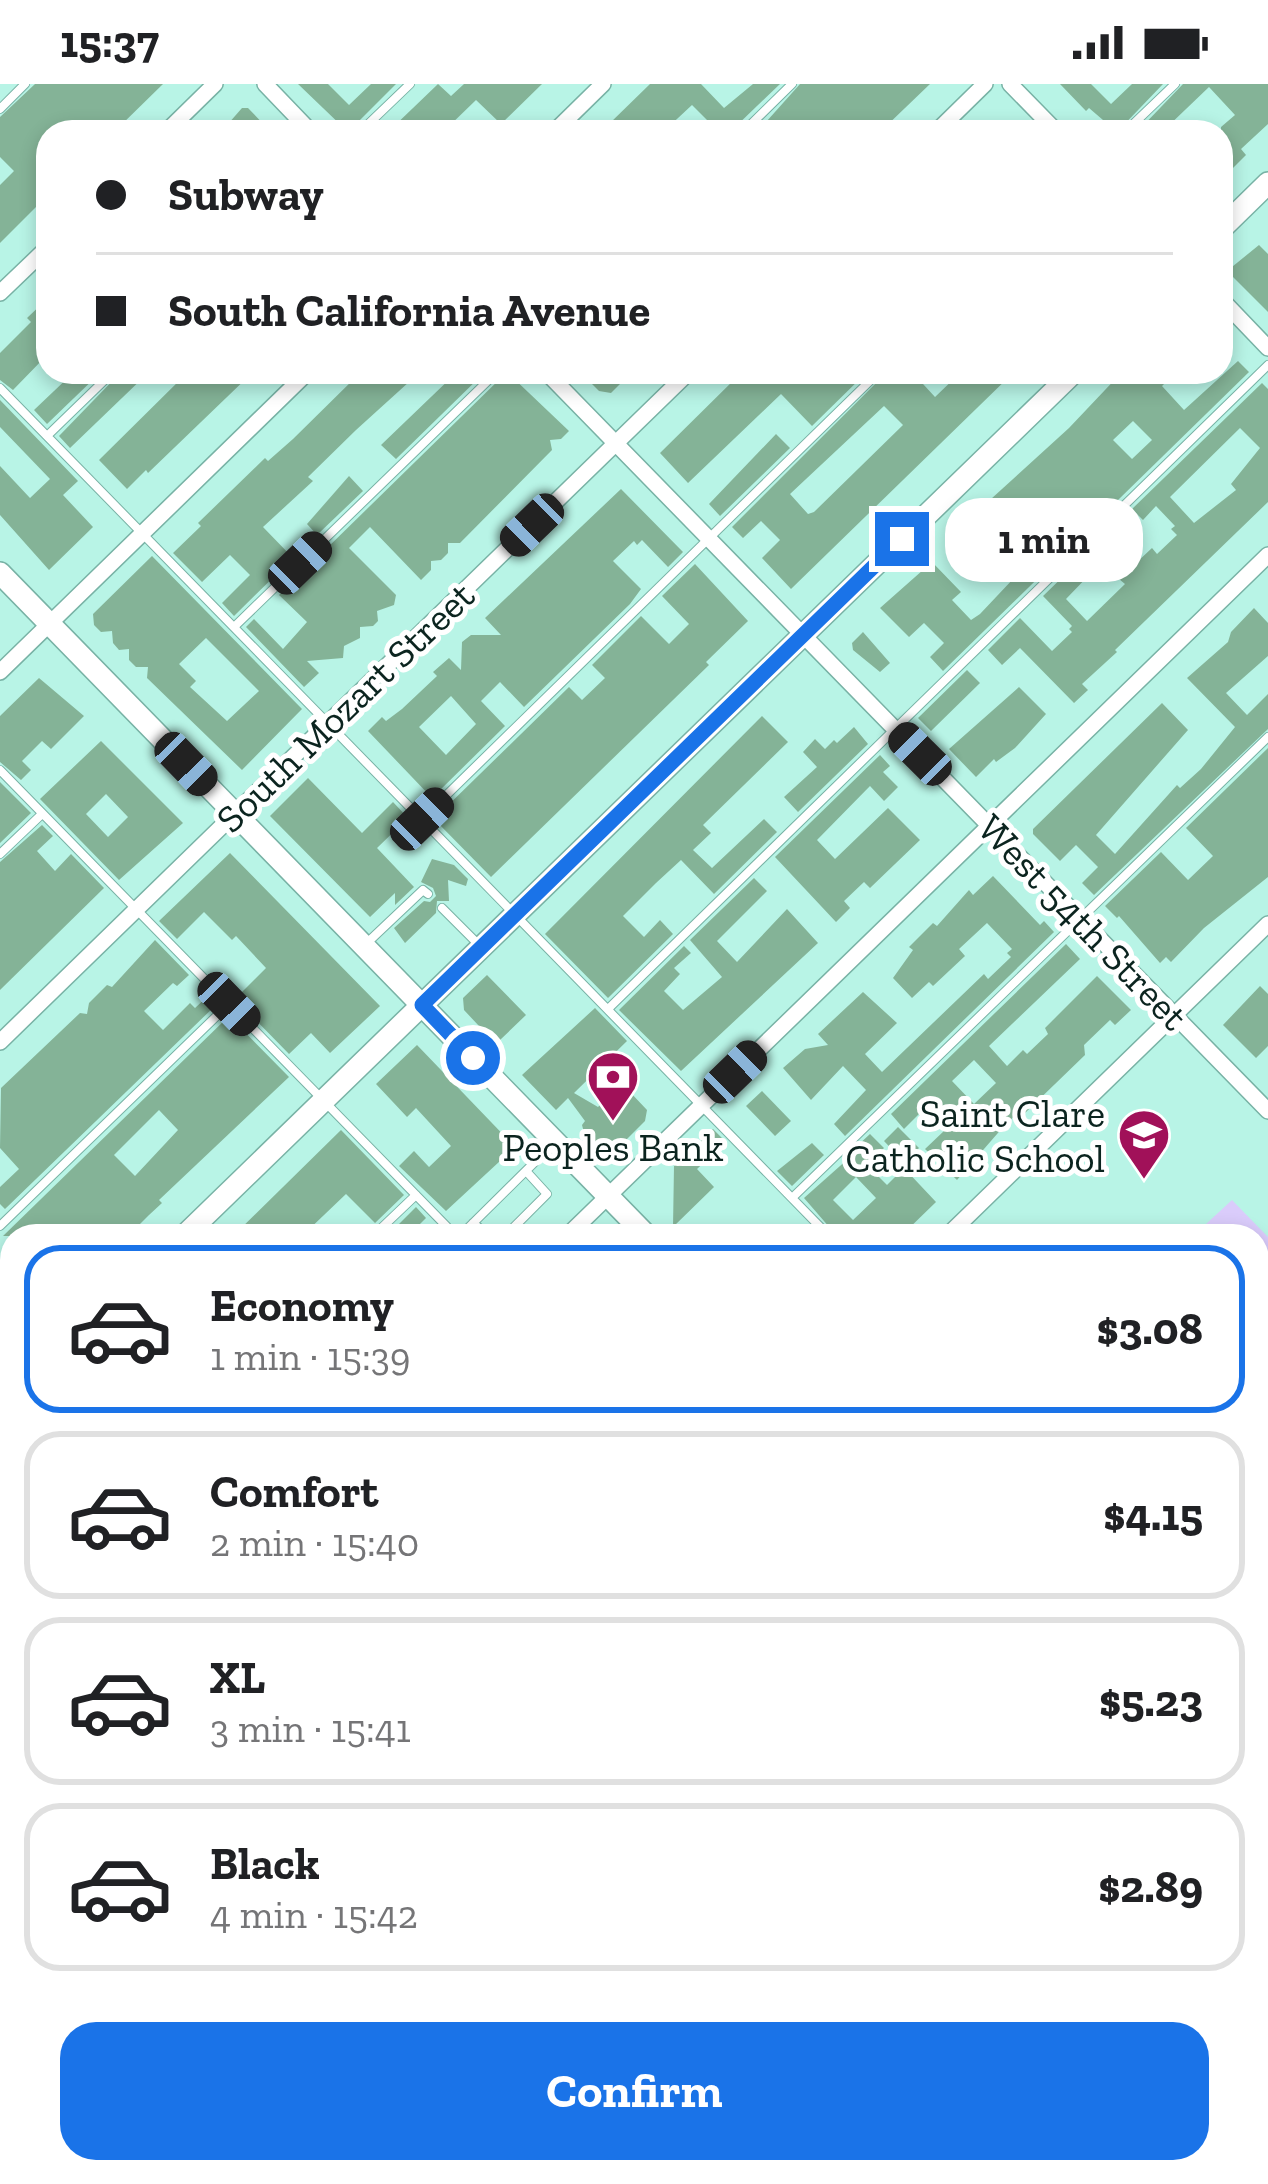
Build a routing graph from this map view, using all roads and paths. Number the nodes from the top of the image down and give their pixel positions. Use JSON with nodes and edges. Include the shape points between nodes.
{"nodes":[{"id":1,"x":25,"y":84,"type":"edge"},
{"id":2,"x":215,"y":84,"type":"edge"},
{"id":3,"x":265,"y":84,"type":"edge"},
{"id":4,"x":410,"y":84,"type":"edge"},
{"id":5,"x":603,"y":84,"type":"edge"},
{"id":6,"x":793,"y":84,"type":"edge"},
{"id":7,"x":985,"y":84,"type":"edge"},
{"id":8,"x":1010,"y":84,"type":"edge"},
{"id":9,"x":1175,"y":84,"type":"edge"},
{"id":10,"x":0,"y":109,"type":"edge"},
{"id":11,"x":178,"y":120,"type":"edge"},
{"id":12,"x":300,"y":120,"type":"edge"},
{"id":13,"x":372,"y":120,"type":"edge"},
{"id":14,"x":566,"y":120,"type":"edge"},
{"id":15,"x":756,"y":120,"type":"edge"},
{"id":16,"x":948,"y":120,"type":"edge"},
{"id":17,"x":1045,"y":120,"type":"edge"},
{"id":18,"x":1138,"y":120,"type":"edge"},
{"id":19,"x":1268,"y":183,"type":"edge"},
{"id":20,"x":1233,"y":217,"type":"edge"},
{"id":21,"x":36,"y":258,"type":"edge"},
{"id":22,"x":0,"y":293,"type":"edge"},
{"id":23,"x":1233,"y":312,"type":"edge"},
{"id":24,"x":1268,"y":348,"type":"edge"},
{"id":25,"x":1268,"y":365,"type":"edge"},
{"id":26,"x":101,"y":384,"type":"edge"},
{"id":27,"x":296,"y":384,"type":"edge"},
{"id":28,"x":485,"y":384,"type":"edge"},
{"id":29,"x":558,"y":384,"type":"edge"},
{"id":30,"x":677,"y":384,"type":"edge"},
{"id":31,"x":867,"y":384,"type":"edge"},
{"id":32,"x":1061,"y":384,"type":"edge"},
{"id":33,"x":0,"y":388,"type":"edge"},
{"id":34,"x":47,"y":436,"type":"junction"},
{"id":35,"x":616,"y":443,"type":"junction"},
{"id":36,"x":142,"y":533,"type":"junction"},
{"id":37,"x":709,"y":538,"type":"junction"},
{"id":38,"x":1268,"y":555,"type":"edge"},
{"id":39,"x":0,"y":573,"type":"edge"},
{"id":40,"x":50,"y":623,"type":"junction"},
{"id":41,"x":234,"y":627,"type":"junction"},
{"id":42,"x":803,"y":634,"type":"junction"},
{"id":43,"x":0,"y":672,"type":"edge"},
{"id":44,"x":328,"y":723,"type":"junction"},
{"id":45,"x":895,"y":729,"type":"junction"},
{"id":46,"x":1268,"y":736,"type":"edge"},
{"id":47,"x":0,"y":770,"type":"edge"},
{"id":48,"x":235,"y":813,"type":"junction"},
{"id":49,"x":42,"y":814,"type":"junction"},
{"id":50,"x":422,"y":819,"type":"junction"},
{"id":51,"x":989,"y":825,"type":"junction"},
{"id":52,"x":0,"y":854,"type":"edge"},
{"id":53,"x":428,"y":894,"type":"dead end"},
{"id":54,"x":442,"y":908,"type":"dead end"},
{"id":55,"x":136,"y":909,"type":"junction"},
{"id":56,"x":515,"y":914,"type":"junction"},
{"id":57,"x":1080,"y":919,"type":"junction"},
{"id":58,"x":1268,"y":924,"type":"edge"},
{"id":59,"x":364,"y":945,"type":"junction"},
{"id":60,"x":481,"y":947,"type":"junction"},
{"id":61,"x":229,"y":1004,"type":"junction"},
{"id":62,"x":422,"y":1005,"type":"junction"},
{"id":63,"x":608,"y":1010,"type":"junction"},
{"id":64,"x":1174,"y":1015,"type":"junction"},
{"id":65,"x":0,"y":1042,"type":"edge"},
{"id":66,"x":324,"y":1100,"type":"junction"},
{"id":67,"x":701,"y":1105,"type":"junction"},
{"id":68,"x":1268,"y":1110,"type":"edge"},
{"id":69,"x":555,"y":1142,"type":"junction"},
{"id":70,"x":526,"y":1171,"type":"junction"},
{"id":71,"x":416,"y":1195,"type":"junction"},
{"id":72,"x":608,"y":1196,"type":"junction"},
{"id":73,"x":792,"y":1198,"type":"junction"},
{"id":74,"x":473,"y":1223,"type":"edge"},
{"id":75,"x":2,"y":1224,"type":"edge"},
{"id":76,"x":196,"y":1224,"type":"edge"},
{"id":77,"x":386,"y":1224,"type":"edge"},
{"id":78,"x":446,"y":1224,"type":"edge"},
{"id":79,"x":517,"y":1224,"type":"edge"},
{"id":80,"x":579,"y":1224,"type":"edge"},
{"id":81,"x":635,"y":1224,"type":"edge"},
{"id":82,"x":817,"y":1224,"type":"edge"},
{"id":83,"x":959,"y":1224,"type":"edge"}],
"edges":[{"from":1,"to":10,"type":"lane"},
{"from":2,"to":11,"type":"street"},
{"from":3,"to":12,"type":"street"},
{"from":4,"to":13,"type":"lane"},
{"from":5,"to":14,"type":"street"},
{"from":6,"to":15,"type":"lane"},
{"from":7,"to":16,"type":"street"},
{"from":8,"to":17,"type":"street"},
{"from":9,"to":18,"type":"lane"},
{"from":19,"to":20,"type":"street"},
{"from":21,"to":22,"type":"street"},
{"from":23,"to":24,"type":"street"},
{"from":25,"to":45,"type":"lane"},
{"from":26,"to":34,"type":"lane"},
{"from":27,"to":36,"type":"street"},
{"from":28,"to":41,"type":"lane"},
{"from":29,"to":35,"type":"street","name":"West 54th Street"},
{"from":30,"to":35,"type":"street","name":"South Mozart Street"},
{"from":31,"to":37,"type":"lane"},
{"from":32,"to":42,"type":"street"},
{"from":33,"to":34,"type":"lane"},
{"from":34,"to":36,"type":"lane"},
{"from":35,"to":37,"type":"street","name":"West 54th Street"},
{"from":35,"to":44,"type":"street","name":"South Mozart Street"},
{"from":36,"to":40,"type":"street"},
{"from":36,"to":41,"type":"lane"},
{"from":37,"to":42,"type":"street","name":"West 54th Street"},
{"from":37,"to":50,"type":"lane"},
{"from":38,"to":51,"type":"street"},
{"from":39,"to":40,"type":"street"},
{"from":40,"to":43,"type":"street"},
{"from":40,"to":48,"type":"street"},
{"from":41,"to":44,"type":"lane"},
{"from":42,"to":45,"type":"street","name":"West 54th Street"},
{"from":42,"to":56,"type":"street"},
{"from":44,"to":48,"type":"street","name":"South Mozart Street"},
{"from":44,"to":50,"type":"lane"},
{"from":45,"to":51,"type":"street","name":"West 54th Street"},
{"from":45,"to":63,"type":"lane"},
{"from":46,"to":57,"type":"lane"},
{"from":47,"to":49,"type":"lane"},
{"from":48,"to":55,"type":"street","name":"South Mozart Street"},
{"from":48,"to":59,"type":"street"},
{"from":49,"to":52,"type":"lane"},
{"from":49,"to":55,"type":"lane"},
{"from":50,"to":56,"type":"lane"},
{"from":51,"to":57,"type":"street","name":"West 54th Street"},
{"from":51,"to":67,"type":"street"},
{"from":53,"to":59,"type":"lane","via":[[423,890]]},
{"from":54,"to":60,"type":"lane"},
{"from":55,"to":61,"type":"lane"},
{"from":55,"to":65,"type":"street","name":"South Mozart Street"},
{"from":56,"to":60,"type":"street"},
{"from":56,"to":63,"type":"lane"},
{"from":57,"to":64,"type":"street","name":"West 54th Street"},
{"from":57,"to":73,"type":"lane"},
{"from":58,"to":64,"type":"street"},
{"from":59,"to":62,"type":"street"},
{"from":60,"to":62,"type":"street"},
{"from":61,"to":66,"type":"lane"},
{"from":61,"to":75,"type":"lane"},
{"from":62,"to":66,"type":"street"},
{"from":62,"to":69,"type":"street"},
{"from":63,"to":67,"type":"lane"},
{"from":64,"to":68,"type":"street","name":"West 54th Street"},
{"from":64,"to":83,"type":"street"},
{"from":66,"to":71,"type":"lane"},
{"from":66,"to":76,"type":"street"},
{"from":67,"to":72,"type":"street"},
{"from":67,"to":73,"type":"lane"},
{"from":69,"to":70,"type":"lane"},
{"from":69,"to":72,"type":"street"},
{"from":70,"to":74,"type":"lane"},
{"from":70,"to":79,"type":"lane","via":[[548,1194]]},
{"from":71,"to":77,"type":"lane"},
{"from":71,"to":78,"type":"lane"},
{"from":72,"to":80,"type":"street"},
{"from":72,"to":81,"type":"street"},
{"from":73,"to":82,"type":"lane"}]}
